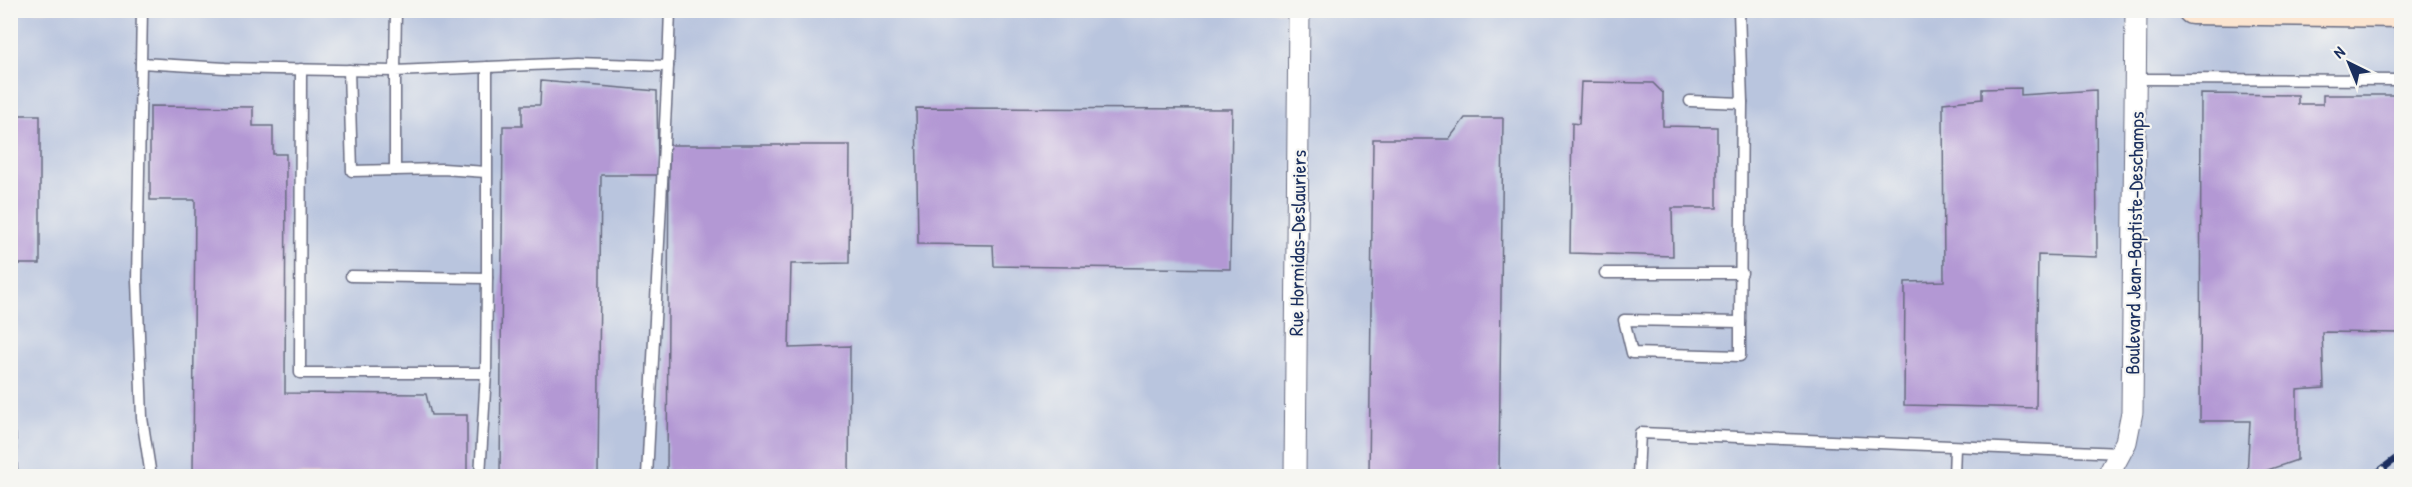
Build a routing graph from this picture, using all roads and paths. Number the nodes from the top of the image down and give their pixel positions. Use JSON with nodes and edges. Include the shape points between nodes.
{"nodes":[{"id":1,"x":142,"y":10,"type":"edge"},
{"id":2,"x":396,"y":10,"type":"edge"},
{"id":3,"x":670,"y":10,"type":"edge"},
{"id":4,"x":1299,"y":10,"type":"edge"},
{"id":5,"x":1739,"y":10,"type":"edge"},
{"id":6,"x":2136,"y":10,"type":"edge"},
{"id":7,"x":2192,"y":10,"type":"edge"},
{"id":8,"x":2388,"y":12,"type":"edge"},
{"id":9,"x":141,"y":63,"type":"junction"},
{"id":10,"x":668,"y":66,"type":"junction"},
{"id":11,"x":486,"y":67,"type":"junction"},
{"id":12,"x":301,"y":69,"type":"junction"},
{"id":13,"x":349,"y":70,"type":"junction"},
{"id":14,"x":395,"y":71,"type":"junction"},
{"id":15,"x":2135,"y":78,"type":"junction"},
{"id":16,"x":2402,"y":80,"type":"edge"},
{"id":17,"x":1690,"y":101,"type":"dead end"},
{"id":18,"x":1742,"y":102,"type":"junction"},
{"id":19,"x":395,"y":170,"type":"junction"},
{"id":20,"x":486,"y":172,"type":"junction"},
{"id":21,"x":1605,"y":273,"type":"dead end"},
{"id":22,"x":1742,"y":273,"type":"junction"},
{"id":23,"x":351,"y":276,"type":"dead end"},
{"id":24,"x":487,"y":278,"type":"junction"},
{"id":25,"x":1740,"y":322,"type":"junction"},
{"id":26,"x":486,"y":373,"type":"junction"},
{"id":27,"x":10,"y":434,"type":"edge"},
{"id":28,"x":1955,"y":447,"type":"junction"},
{"id":29,"x":2121,"y":453,"type":"junction"},
{"id":30,"x":2110,"y":472,"type":"dead end"},
{"id":31,"x":12,"y":477,"type":"edge"},
{"id":32,"x":151,"y":477,"type":"edge"},
{"id":33,"x":480,"y":477,"type":"edge"},
{"id":34,"x":647,"y":477,"type":"edge"},
{"id":35,"x":1295,"y":477,"type":"edge"},
{"id":36,"x":1638,"y":477,"type":"edge"},
{"id":37,"x":1954,"y":477,"type":"edge"}],
"edges":[{"from":1,"to":9,"type":"lane"},
{"from":2,"to":14,"type":"lane"},
{"from":3,"to":10,"type":"lane"},
{"from":4,"to":35,"type":"street","name":"Rue Hormidas-Deslauriers"},
{"from":5,"to":18,"type":"lane"},
{"from":6,"to":15,"type":"street","name":"Boulevard Jean-Baptiste-Deschamps"},
{"from":7,"to":8,"type":"street"},
{"from":9,"to":12,"type":"lane"},
{"from":9,"to":32,"type":"lane","via":[[137,280],[142,418]]},
{"from":10,"to":11,"type":"lane","via":[[577,63]]},
{"from":10,"to":34,"type":"lane"},
{"from":11,"to":14,"type":"lane"},
{"from":11,"to":20,"type":"lane"},
{"from":12,"to":13,"type":"lane"},
{"from":12,"to":26,"type":"lane","via":[[300,373]]},
{"from":13,"to":14,"type":"lane"},
{"from":13,"to":19,"type":"lane","via":[[352,171]]},
{"from":14,"to":19,"type":"lane"},
{"from":15,"to":16,"type":"lane"},
{"from":15,"to":29,"type":"street","name":"Boulevard Jean-Baptiste-Deschamps","via":[[2132,412],[2130,432]]},
{"from":17,"to":18,"type":"lane"},
{"from":18,"to":22,"type":"lane"},
{"from":19,"to":20,"type":"lane"},
{"from":20,"to":24,"type":"lane"},
{"from":21,"to":22,"type":"lane"},
{"from":22,"to":25,"type":"lane"},
{"from":23,"to":24,"type":"lane"},
{"from":24,"to":26,"type":"lane"},
{"from":25,"to":25,"type":"lane","via":[[1729,322],[1624,320],[1632,353],[1740,356]]},
{"from":26,"to":33,"type":"lane"},
{"from":27,"to":31,"type":"lane"},
{"from":28,"to":29,"type":"lane"},
{"from":28,"to":36,"type":"lane","via":[[1640,433]]},
{"from":28,"to":37,"type":"lane"},
{"from":29,"to":30,"type":"street","name":"Boulevard Jean-Baptiste-Deschamps"}]}
